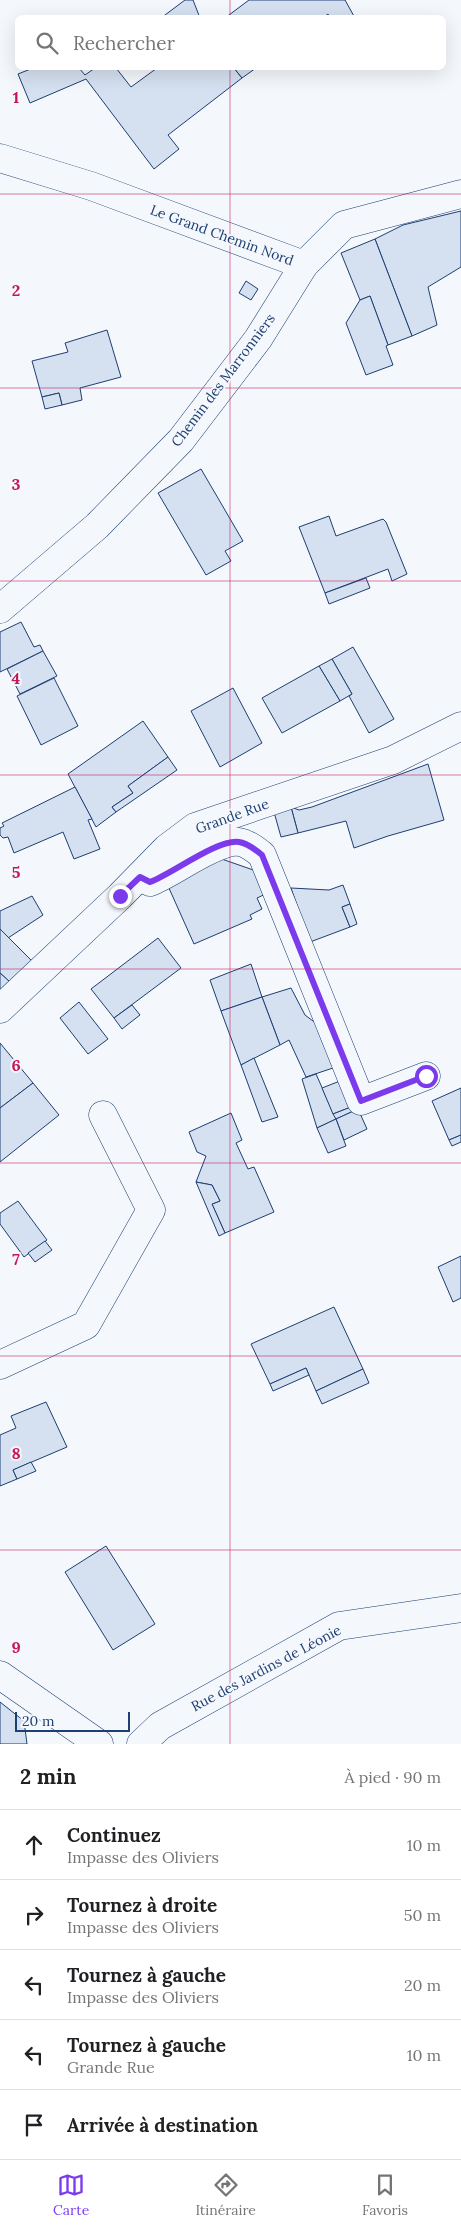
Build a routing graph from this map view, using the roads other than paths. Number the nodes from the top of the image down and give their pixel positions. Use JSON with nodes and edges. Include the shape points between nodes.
{"nodes":[{"id":1,"x":0,"y":158,"type":"edge"},
{"id":2,"x":461,"y":194,"type":"edge"},
{"id":3,"x":304,"y":265,"type":"junction"},
{"id":4,"x":0,"y":609,"type":"edge"},
{"id":5,"x":461,"y":726,"type":"edge"},
{"id":6,"x":140,"y":877,"type":"junction"},
{"id":7,"x":0,"y":1009,"type":"edge"},
{"id":8,"x":426,"y":1076,"type":"dead end"},
{"id":9,"x":103,"y":1115,"type":"dead end"},
{"id":10,"x":0,"y":1365,"type":"edge"},
{"id":11,"x":461,"y":1608,"type":"edge"},
{"id":12,"x":0,"y":1675,"type":"edge"},
{"id":13,"x":99,"y":1744,"type":"edge"},
{"id":14,"x":141,"y":1744,"type":"edge"}],
"edges":[{"from":1,"to":3,"type":"street","name":"Le Grand Chemin Nord","via":[[91,186]]},
{"from":2,"to":3,"type":"street","name":"Le Grand Chemin Nord","via":[[344,224]]},
{"from":3,"to":4,"type":"street","name":"Chemin des Marronniers","via":[[258,339],[180,440],[97,526]]},
{"from":5,"to":6,"type":"street","name":"Grande Rue","via":[[393,760],[195,827],[167,848]]},
{"from":6,"to":7,"type":"street","name":"Grande Rue"},
{"from":6,"to":8,"type":"street","via":[[150,882],[165,877],[214,848],[238,842],[254,848],[262,855],[361,1101]]},
{"from":9,"to":10,"type":"street","via":[[151,1210],[86,1325]]},
{"from":11,"to":14,"type":"street","name":"Rue des Jardins de Léonie","via":[[339,1626],[160,1726]]},
{"from":12,"to":13,"type":"street"}]}
